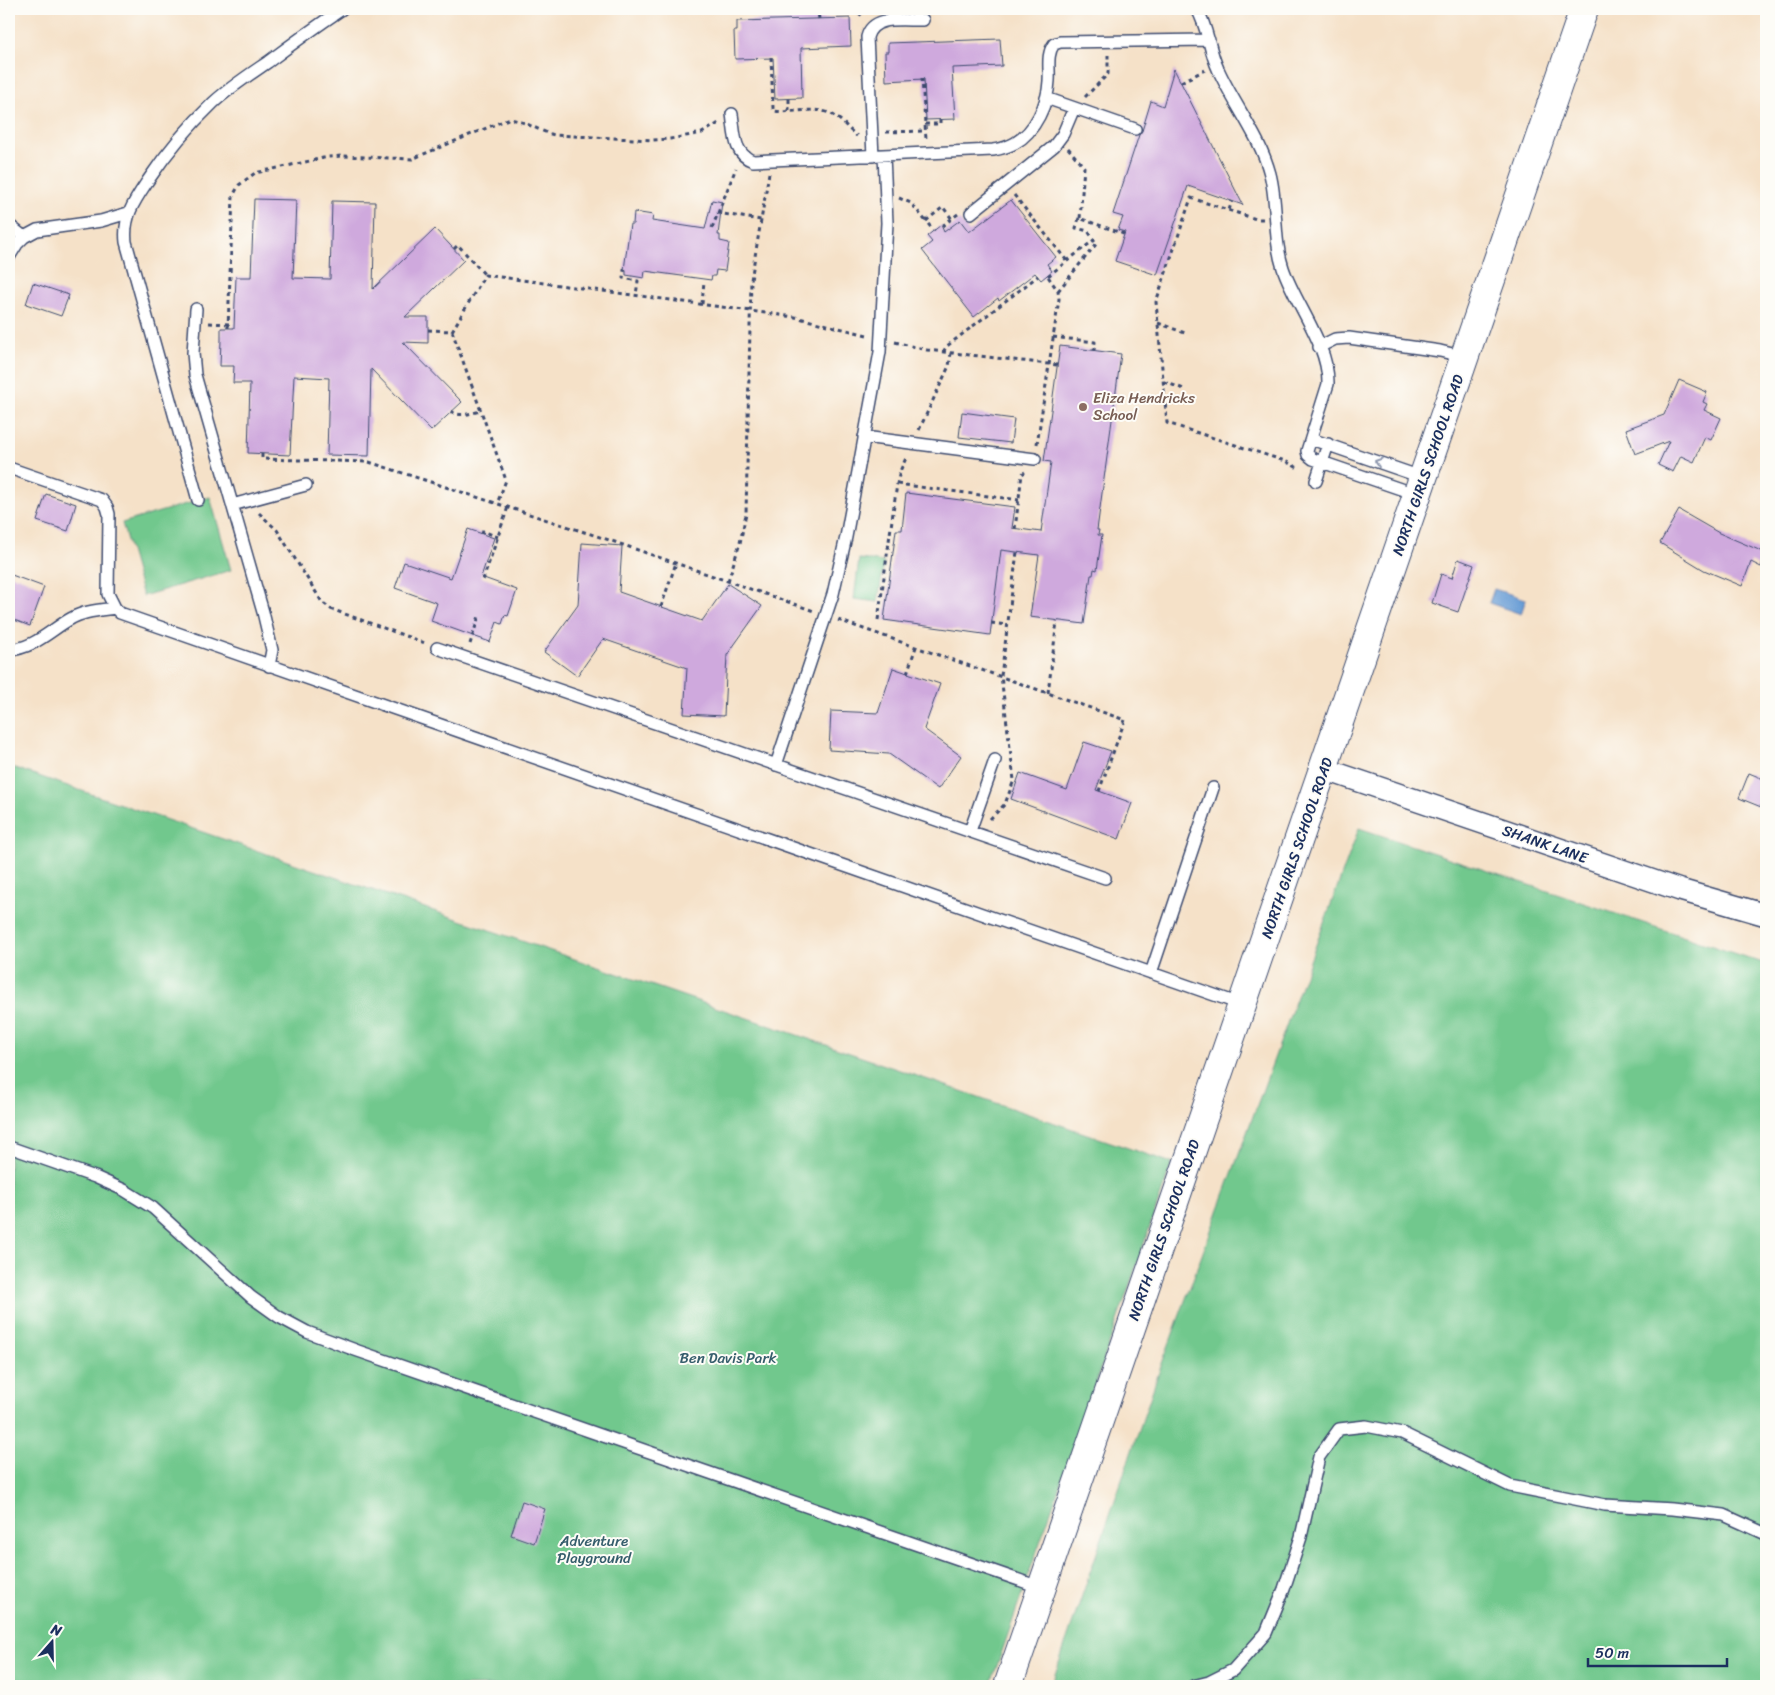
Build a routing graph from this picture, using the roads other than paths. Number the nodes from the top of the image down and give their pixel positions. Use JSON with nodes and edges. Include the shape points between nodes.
{"nodes":[{"id":1,"x":342,"y":9,"type":"edge"},
{"id":2,"x":1197,"y":9,"type":"edge"},
{"id":3,"x":1584,"y":9,"type":"edge"},
{"id":4,"x":923,"y":20,"type":"dead end"},
{"id":5,"x":1209,"y":40,"type":"junction"},
{"id":6,"x":1046,"y":98,"type":"junction"},
{"id":7,"x":1074,"y":108,"type":"junction"},
{"id":8,"x":732,"y":114,"type":"road end"},
{"id":9,"x":1135,"y":130,"type":"dead end"},
{"id":10,"x":878,"y":155,"type":"junction"},
{"id":11,"x":966,"y":212,"type":"road end"},
{"id":12,"x":128,"y":214,"type":"junction"},
{"id":13,"x":9,"y":225,"type":"edge"},
{"id":14,"x":24,"y":237,"type":"junction"},
{"id":15,"x":9,"y":257,"type":"edge"},
{"id":16,"x":196,"y":309,"type":"dead end"},
{"id":17,"x":1319,"y":346,"type":"junction"},
{"id":18,"x":1465,"y":358,"type":"junction"},
{"id":19,"x":864,"y":437,"type":"junction"},
{"id":20,"x":1311,"y":438,"type":"junction"},
{"id":21,"x":1328,"y":444,"type":"junction"},
{"id":22,"x":1035,"y":459,"type":"road end"},
{"id":23,"x":1322,"y":462,"type":"junction"},
{"id":24,"x":9,"y":468,"type":"edge"},
{"id":25,"x":1317,"y":478,"type":"road end"},
{"id":26,"x":306,"y":485,"type":"dead end"},
{"id":27,"x":1421,"y":487,"type":"junction"},
{"id":28,"x":198,"y":500,"type":"dead end"},
{"id":29,"x":232,"y":505,"type":"junction"},
{"id":30,"x":114,"y":608,"type":"junction"},
{"id":31,"x":437,"y":648,"type":"road end"},
{"id":32,"x":9,"y":650,"type":"edge"},
{"id":33,"x":270,"y":666,"type":"junction"},
{"id":34,"x":995,"y":760,"type":"dead end"},
{"id":35,"x":776,"y":765,"type":"junction"},
{"id":36,"x":1324,"y":769,"type":"junction"},
{"id":37,"x":1213,"y":788,"type":"dead end"},
{"id":38,"x":970,"y":831,"type":"junction"},
{"id":39,"x":1105,"y":878,"type":"dead end"},
{"id":40,"x":1766,"y":916,"type":"edge"},
{"id":41,"x":1150,"y":973,"type":"junction"},
{"id":42,"x":1243,"y":1005,"type":"junction"},
{"id":43,"x":9,"y":1147,"type":"edge"},
{"id":44,"x":1766,"y":1534,"type":"edge"},
{"id":45,"x":1042,"y":1588,"type":"junction"},
{"id":46,"x":1008,"y":1686,"type":"edge"},
{"id":47,"x":1194,"y":1686,"type":"edge"}],
"edges":[{"from":1,"to":12,"type":"lane","via":[[214,102],[158,166]]},
{"from":2,"to":5,"type":"lane"},
{"from":3,"to":18,"type":"main road","name":"NORTH GIRLS SCHOOL ROAD"},
{"from":4,"to":10,"type":"lane","via":[[880,21],[869,30],[872,136]]},
{"from":5,"to":6,"type":"lane","via":[[1054,44],[1049,55],[1050,78]]},
{"from":5,"to":17,"type":"lane","via":[[1216,65],[1266,161],[1284,270]]},
{"from":6,"to":7,"type":"lane"},
{"from":6,"to":10,"type":"lane","via":[[1030,130],[1014,144],[993,150]]},
{"from":7,"to":9,"type":"lane"},
{"from":7,"to":11,"type":"lane","via":[[1060,138],[1049,151]]},
{"from":8,"to":10,"type":"lane","via":[[737,147],[742,155],[754,161]]},
{"from":10,"to":19,"type":"lane","via":[[887,197],[881,339]]},
{"from":12,"to":14,"type":"lane","via":[[38,230]]},
{"from":12,"to":28,"type":"lane","via":[[126,242]]},
{"from":13,"to":14,"type":"lane"},
{"from":14,"to":15,"type":"lane"},
{"from":16,"to":29,"type":"lane","via":[[195,375]]},
{"from":17,"to":18,"type":"lane","via":[[1348,338],[1440,351]]},
{"from":17,"to":20,"type":"lane","via":[[1328,384]]},
{"from":18,"to":27,"type":"main road","name":"NORTH GIRLS SCHOOL ROAD"},
{"from":19,"to":22,"type":"lane"},
{"from":19,"to":35,"type":"lane","via":[[833,594]]},
{"from":20,"to":21,"type":"lane"},
{"from":20,"to":23,"type":"lane","via":[[1308,455]]},
{"from":21,"to":23,"type":"lane"},
{"from":27,"to":21,"type":"lane","one_way":true},
{"from":23,"to":25,"type":"lane"},
{"from":23,"to":27,"type":"lane"},
{"from":24,"to":30,"type":"lane","via":[[102,500],[109,514],[108,594]]},
{"from":26,"to":29,"type":"lane"},
{"from":27,"to":36,"type":"main road","name":"NORTH GIRLS SCHOOL ROAD"},
{"from":29,"to":33,"type":"lane","via":[[272,650]]},
{"from":30,"to":32,"type":"lane","via":[[73,618],[36,642]]},
{"from":30,"to":33,"type":"lane","via":[[120,613]]},
{"from":31,"to":35,"type":"lane"},
{"from":33,"to":41,"type":"lane"},
{"from":34,"to":38,"type":"lane"},
{"from":35,"to":38,"type":"lane"},
{"from":36,"to":40,"type":"street","name":"SHANK LANE"},
{"from":36,"to":42,"type":"main road","name":"NORTH GIRLS SCHOOL ROAD"},
{"from":37,"to":41,"type":"lane"},
{"from":38,"to":39,"type":"lane"},
{"from":41,"to":42,"type":"lane"},
{"from":42,"to":45,"type":"main road","name":"NORTH GIRLS SCHOOL ROAD"},
{"from":43,"to":45,"type":"lane","via":[[95,1177],[153,1208],[251,1297],[307,1332]]},
{"from":44,"to":47,"type":"lane","via":[[1724,1515],[1605,1506],[1510,1486],[1402,1433],[1366,1426],[1339,1429],[1319,1457],[1301,1537],[1266,1633],[1232,1670]]},
{"from":45,"to":46,"type":"main road","name":"NORTH GIRLS SCHOOL ROAD"}]}
